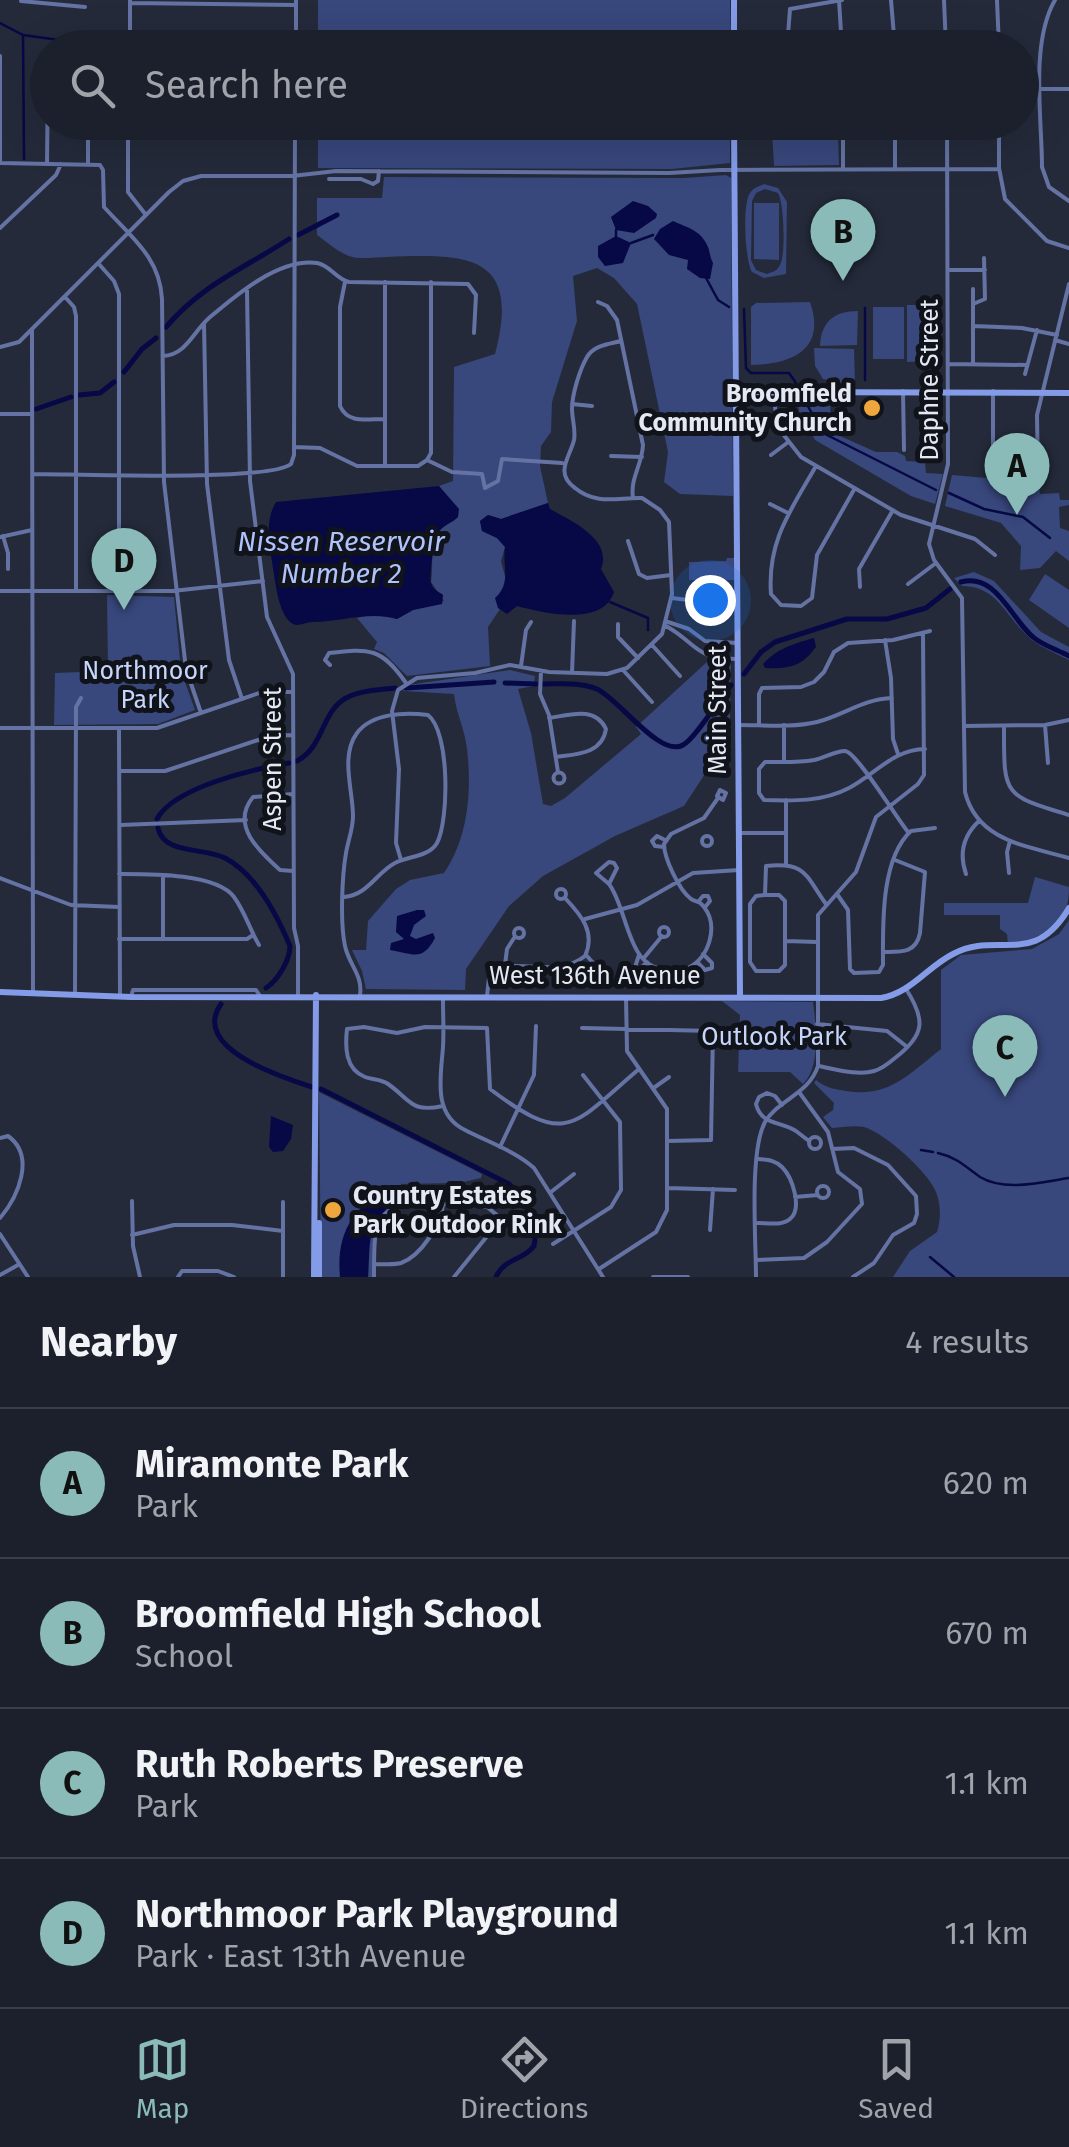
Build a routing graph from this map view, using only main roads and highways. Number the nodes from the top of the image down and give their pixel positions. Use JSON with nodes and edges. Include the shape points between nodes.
{"nodes":[{"id":1,"x":734,"y":0,"type":"edge"},
{"id":2,"x":734,"y":30,"type":"edge"},
{"id":3,"x":734,"y":140,"type":"edge"},
{"id":4,"x":736,"y":392,"type":"junction"},
{"id":5,"x":1069,"y":393,"type":"edge"},
{"id":6,"x":1069,"y":908,"type":"edge"},
{"id":7,"x":0,"y":992,"type":"edge"},
{"id":8,"x":316,"y":995,"type":"junction"},
{"id":9,"x":740,"y":997,"type":"junction"},
{"id":10,"x":317,"y":1277,"type":"edge"}],
"edges":[{"from":1,"to":2,"type":"main road"},
{"from":3,"to":4,"type":"main road","name":"Main Street"},
{"from":4,"to":5,"type":"main road"},
{"from":4,"to":9,"type":"main road","name":"Main Street"},
{"from":6,"to":9,"type":"main road","name":"West 136th Avenue","via":[[1035,941],[963,949],[906,989],[881,998]]},
{"from":7,"to":8,"type":"main road","name":"West 136th Avenue"},
{"from":8,"to":9,"type":"main road","name":"West 136th Avenue"},
{"from":8,"to":10,"type":"main road"}]}
